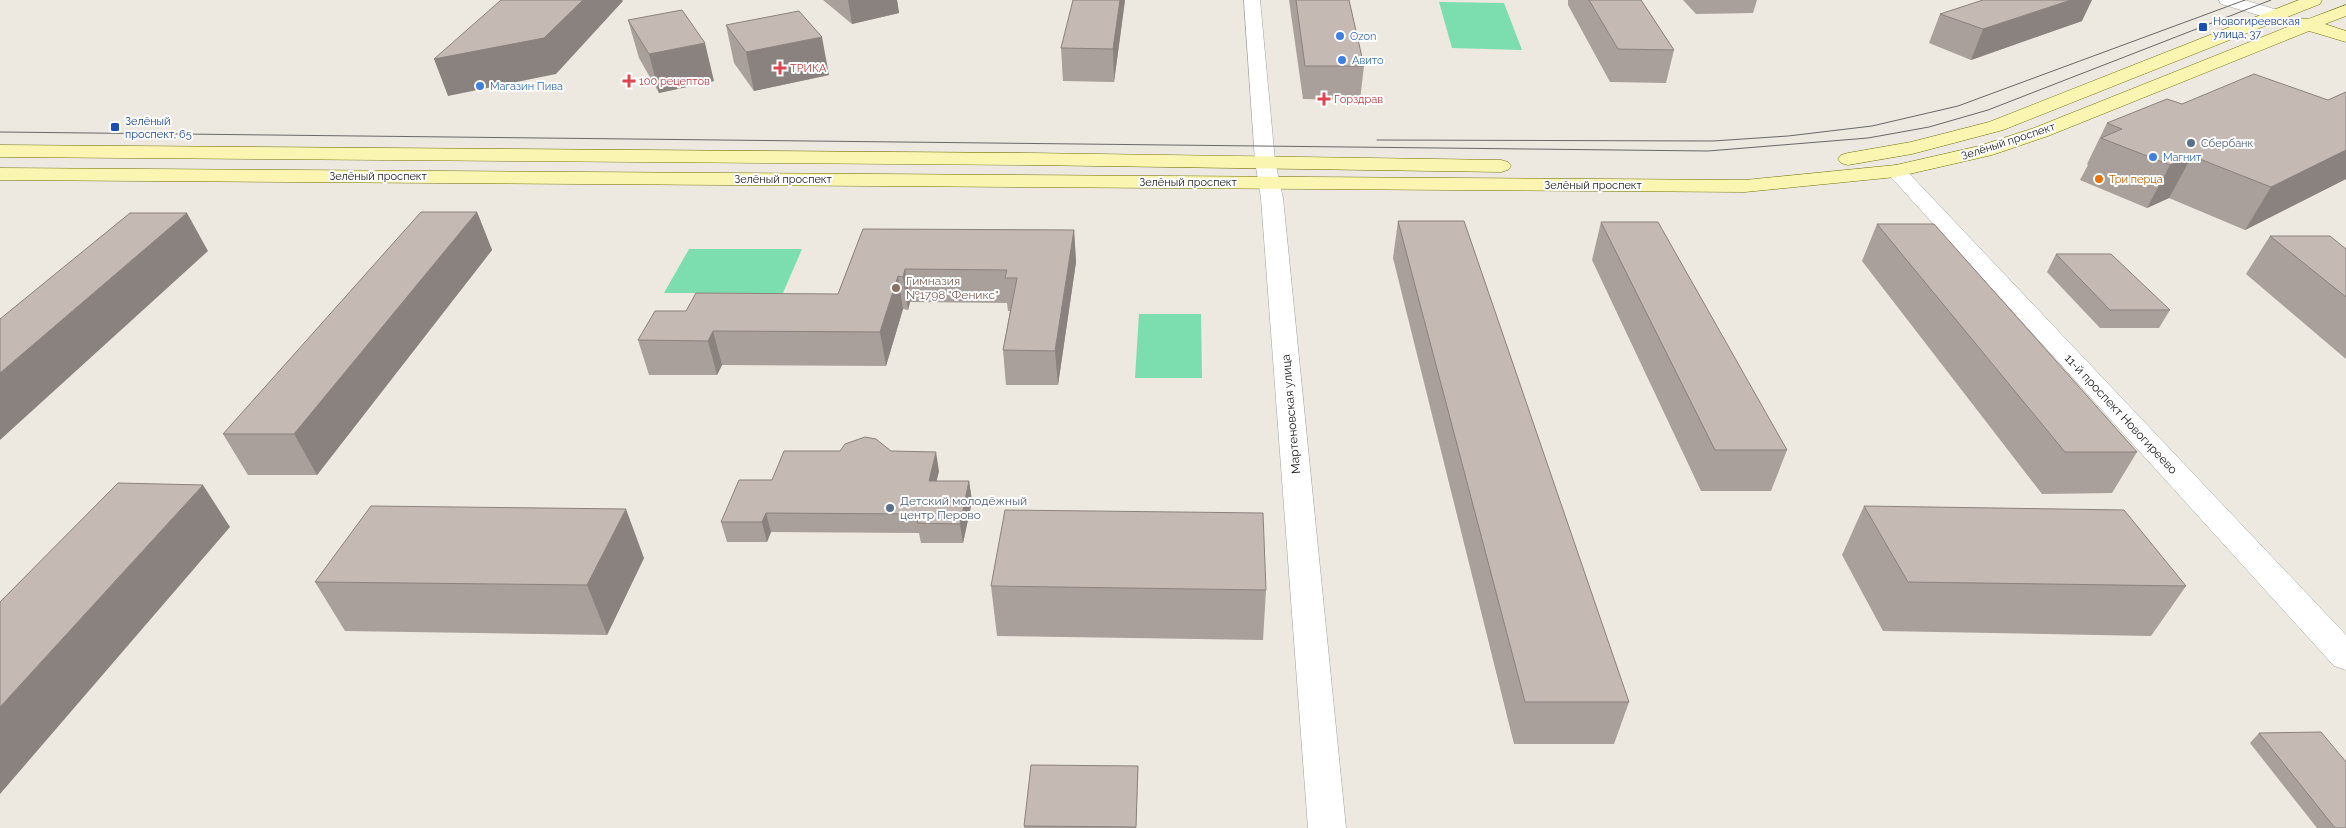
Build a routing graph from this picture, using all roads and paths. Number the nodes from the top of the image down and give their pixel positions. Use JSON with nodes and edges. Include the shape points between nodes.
{"nodes":[{"id":1,"x":1252,"y":0,"type":"edge"},
{"id":2,"x":2226,"y":0,"type":"edge"},
{"id":3,"x":2314,"y":0,"type":"edge"},
{"id":4,"x":2346,"y":10,"type":"edge"},
{"id":5,"x":2275,"y":15,"type":"junction"},
{"id":6,"x":2308,"y":25,"type":"junction"},
{"id":7,"x":2346,"y":37,"type":"edge"},
{"id":8,"x":0,"y":151,"type":"edge"},
{"id":9,"x":1896,"y":171,"type":"junction"},
{"id":10,"x":1267,"y":172,"type":"junction"},
{"id":11,"x":0,"y":174,"type":"edge"},
{"id":12,"x":2346,"y":657,"type":"edge"},
{"id":13,"x":1327,"y":828,"type":"edge"}],
"edges":[{"from":1,"to":10,"type":"street","name":"Мартеновская улица"},
{"from":2,"to":5,"type":"street"},
{"from":3,"to":5,"type":"main road","name":"Зелёный проспект"},
{"from":4,"to":6,"type":"main road","name":"Зелёный проспект"},
{"from":5,"to":6,"type":"main road"},
{"from":5,"to":10,"type":"main road","name":"Зелёный проспект","via":[[1996,126],[1912,148],[1832,162],[1726,171]]},
{"from":6,"to":7,"type":"main road"},
{"from":6,"to":9,"type":"main road","name":"Зелёный проспект","via":[[2041,132],[1985,151]]},
{"from":8,"to":10,"type":"main road","name":"Зелёный проспект"},
{"from":9,"to":10,"type":"main road","name":"Зелёный проспект","via":[[1744,186]]},
{"from":9,"to":12,"type":"street","name":"11-й проспект Новогиреево"},
{"from":10,"to":11,"type":"main road","name":"Зелёный проспект"},
{"from":10,"to":13,"type":"street","name":"Мартеновская улица"}]}
